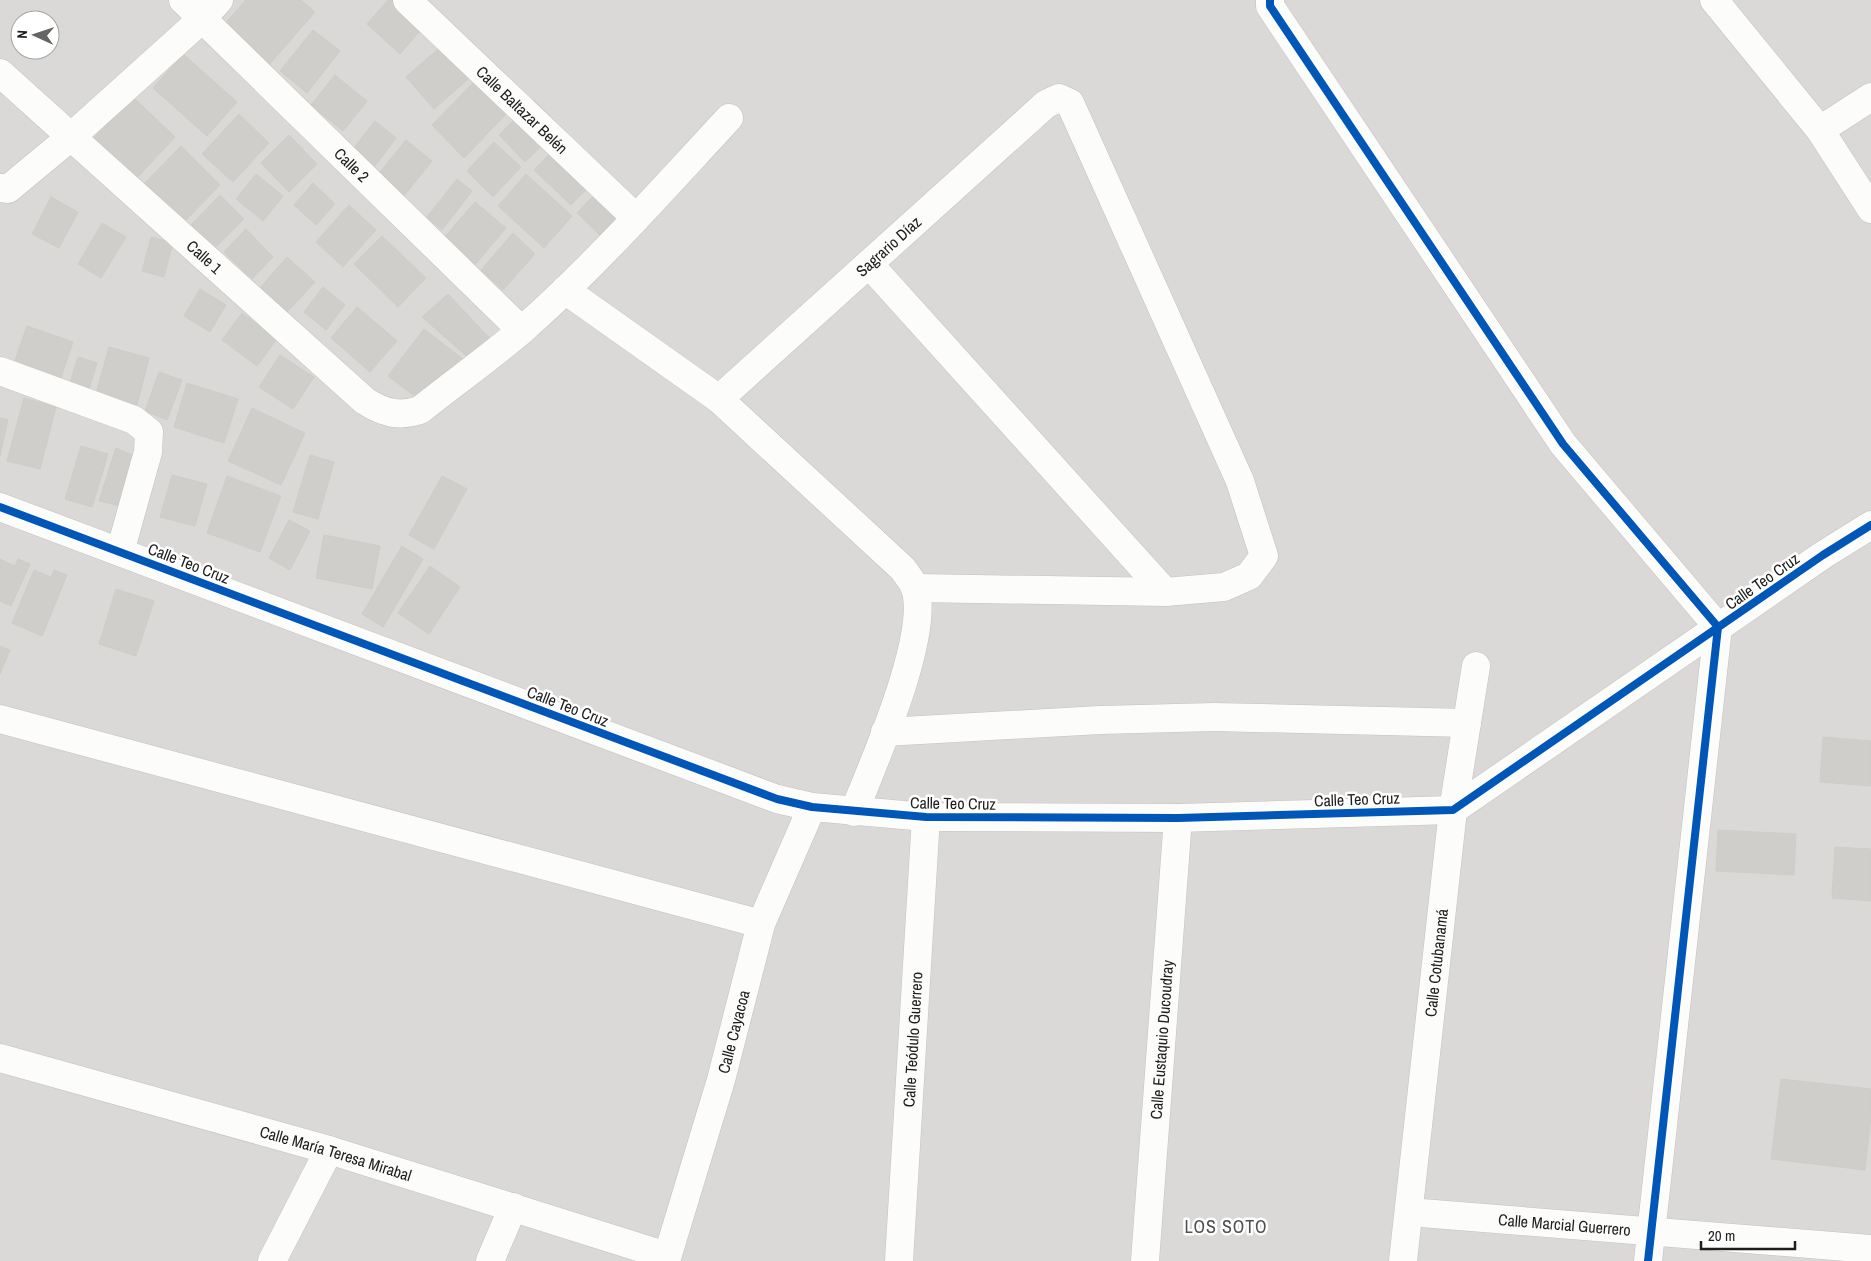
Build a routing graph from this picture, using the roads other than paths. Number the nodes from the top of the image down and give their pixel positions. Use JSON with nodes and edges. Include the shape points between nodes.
{"nodes":[{"id":1,"x":407,"y":0,"type":"edge"},
{"id":2,"x":1270,"y":0,"type":"edge"},
{"id":3,"x":1714,"y":0,"type":"edge"},
{"id":4,"x":202,"y":6,"type":"edge"},
{"id":5,"x":0,"y":73,"type":"edge"},
{"id":6,"x":1871,"y":98,"type":"edge"},
{"id":7,"x":729,"y":118,"type":"dead end"},
{"id":8,"x":1820,"y":130,"type":"junction"},
{"id":9,"x":72,"y":136,"type":"junction"},
{"id":10,"x":0,"y":188,"type":"edge"},
{"id":11,"x":1871,"y":209,"type":"edge"},
{"id":12,"x":636,"y":218,"type":"junction"},
{"id":13,"x":869,"y":264,"type":"junction"},
{"id":14,"x":565,"y":290,"type":"junction"},
{"id":15,"x":521,"y":330,"type":"junction"},
{"id":16,"x":0,"y":371,"type":"edge"},
{"id":17,"x":719,"y":399,"type":"junction"},
{"id":18,"x":0,"y":507,"type":"edge"},
{"id":19,"x":1871,"y":525,"type":"edge"},
{"id":20,"x":120,"y":552,"type":"junction"},
{"id":21,"x":915,"y":588,"type":"junction"},
{"id":22,"x":1165,"y":592,"type":"junction"},
{"id":23,"x":1718,"y":627,"type":"junction"},
{"id":24,"x":1476,"y":666,"type":"dead end"},
{"id":25,"x":0,"y":718,"type":"edge"},
{"id":26,"x":1467,"y":723,"type":"junction"},
{"id":27,"x":885,"y":732,"type":"junction"},
{"id":28,"x":812,"y":807,"type":"junction"},
{"id":29,"x":1453,"y":810,"type":"junction"},
{"id":30,"x":854,"y":812,"type":"junction"},
{"id":31,"x":926,"y":817,"type":"junction"},
{"id":32,"x":1178,"y":818,"type":"junction"},
{"id":33,"x":761,"y":924,"type":"junction"},
{"id":34,"x":0,"y":1058,"type":"edge"},
{"id":35,"x":329,"y":1150,"type":"junction"},
{"id":36,"x":512,"y":1206,"type":"junction"},
{"id":37,"x":1409,"y":1212,"type":"junction"},
{"id":38,"x":1652,"y":1231,"type":"junction"},
{"id":39,"x":1871,"y":1249,"type":"edge"},
{"id":40,"x":667,"y":1258,"type":"edge"},
{"id":41,"x":272,"y":1261,"type":"edge"},
{"id":42,"x":490,"y":1261,"type":"edge"},
{"id":43,"x":900,"y":1261,"type":"edge"},
{"id":44,"x":1146,"y":1261,"type":"edge"},
{"id":45,"x":1403,"y":1261,"type":"edge"},
{"id":46,"x":1648,"y":1261,"type":"edge"}],
"edges":[{"from":1,"to":12,"type":"street","name":"Calle Baltazar Belén"},
{"from":2,"to":23,"type":"street","via":[[1270,6],[1563,444]]},
{"from":3,"to":8,"type":"street"},
{"from":4,"to":9,"type":"street"},
{"from":4,"to":15,"type":"street","name":"Calle 2"},
{"from":5,"to":9,"type":"street","name":"Calle 1"},
{"from":6,"to":8,"type":"street"},
{"from":7,"to":12,"type":"street"},
{"from":8,"to":11,"type":"street"},
{"from":9,"to":10,"type":"street","via":[[8,189]]},
{"from":9,"to":15,"type":"street","name":"Calle 1","via":[[365,401],[392,414],[420,410]]},
{"from":12,"to":14,"type":"street"},
{"from":13,"to":17,"type":"street","name":"Sagrario Díaz"},
{"from":13,"to":22,"type":"street"},
{"from":13,"to":22,"type":"street","name":"Sagrario Díaz","via":[[1046,104],[1059,98],[1070,103],[1240,480],[1264,556],[1249,576],[1224,587]]},
{"from":14,"to":15,"type":"street"},
{"from":14,"to":17,"type":"street"},
{"from":16,"to":20,"type":"street","via":[[134,420],[149,432],[148,452]]},
{"from":17,"to":21,"type":"street","via":[[903,569]]},
{"from":18,"to":20,"type":"street","name":"Calle Teo Cruz"},
{"from":19,"to":23,"type":"street","name":"Calle Teo Cruz"},
{"from":20,"to":28,"type":"street","name":"Calle Teo Cruz","via":[[777,798]]},
{"from":21,"to":22,"type":"street"},
{"from":21,"to":27,"type":"street","via":[[918,619],[912,651]]},
{"from":23,"to":29,"type":"street","name":"Calle Teo Cruz"},
{"from":23,"to":38,"type":"street"},
{"from":24,"to":26,"type":"street","name":"Calle Cotubanamá"},
{"from":25,"to":33,"type":"street"},
{"from":26,"to":27,"type":"street","via":[[1214,717]]},
{"from":26,"to":29,"type":"street","name":"Calle Cotubanamá"},
{"from":27,"to":30,"type":"street"},
{"from":28,"to":30,"type":"street","name":"Calle Teo Cruz"},
{"from":28,"to":33,"type":"street","name":"Calle Cayacoa"},
{"from":29,"to":32,"type":"street","name":"Calle Teo Cruz"},
{"from":29,"to":37,"type":"street","name":"Calle Cotubanamá"},
{"from":30,"to":31,"type":"street","name":"Calle Teo Cruz"},
{"from":31,"to":32,"type":"street","name":"Calle Teo Cruz"},
{"from":31,"to":43,"type":"street","name":"Calle Teódulo Guerrero"},
{"from":32,"to":44,"type":"street","name":"Calle Eustaquio Ducoudray"},
{"from":33,"to":40,"type":"street","name":"Calle Cayacoa","via":[[720,1080]]},
{"from":34,"to":35,"type":"street","name":"Calle María Teresa Mirabal"},
{"from":35,"to":36,"type":"street","name":"Calle María Teresa Mirabal"},
{"from":35,"to":41,"type":"street"},
{"from":36,"to":40,"type":"street","name":"Calle María Teresa Mirabal"},
{"from":36,"to":42,"type":"street"},
{"from":37,"to":38,"type":"street","name":"Calle Marcial Guerrero"},
{"from":37,"to":45,"type":"street","name":"Calle Cotubanamá"},
{"from":38,"to":39,"type":"street","name":"Calle Marcial Guerrero"},
{"from":38,"to":46,"type":"street"}]}
